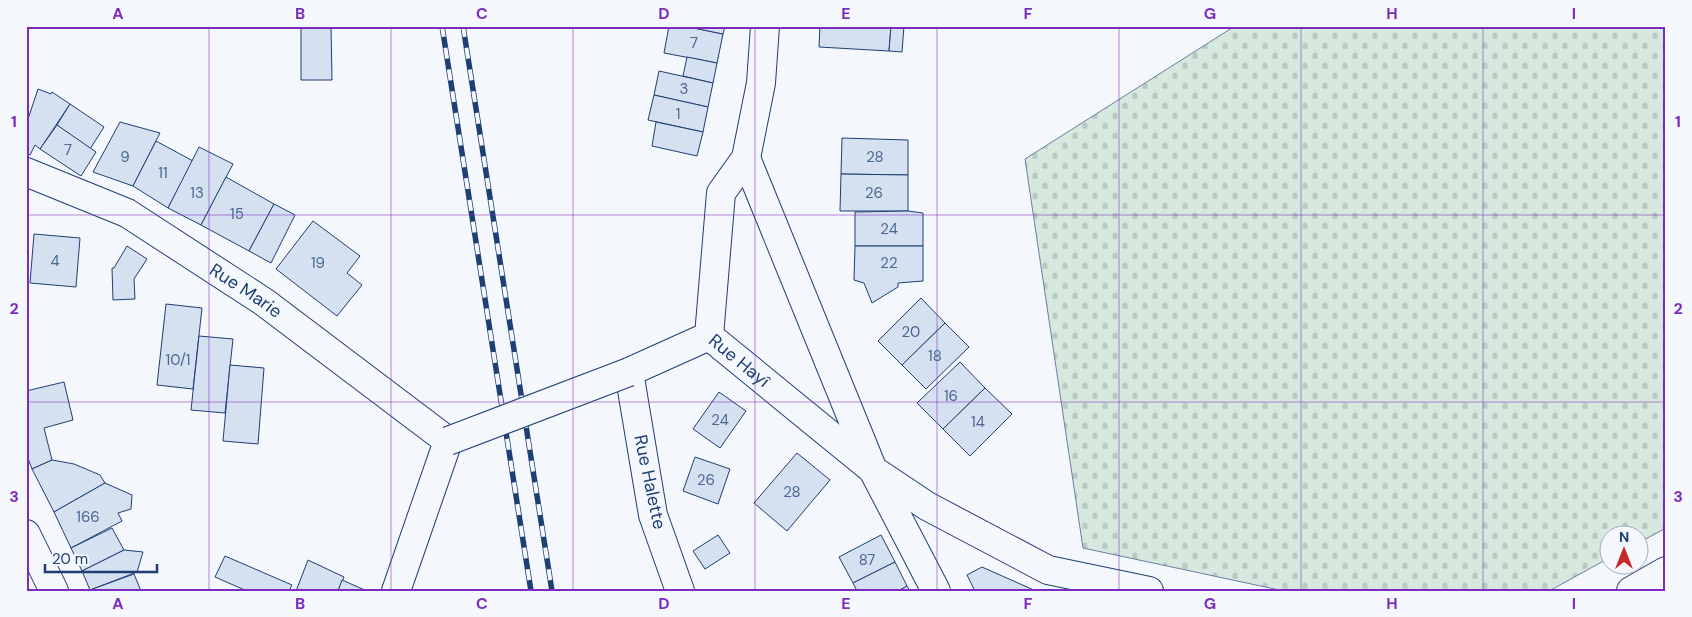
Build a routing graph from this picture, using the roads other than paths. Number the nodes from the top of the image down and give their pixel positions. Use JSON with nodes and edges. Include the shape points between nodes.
{"nodes":[{"id":1,"x":765,"y":26,"type":"edge"},
{"id":2,"x":746,"y":158,"type":"junction"},
{"id":3,"x":26,"y":172,"type":"edge"},
{"id":4,"x":710,"y":336,"type":"junction"},
{"id":5,"x":629,"y":372,"type":"junction"},
{"id":6,"x":448,"y":441,"type":"junction"},
{"id":7,"x":873,"y":470,"type":"junction"},
{"id":8,"x":26,"y":534,"type":"edge"},
{"id":9,"x":1666,"y":571,"type":"edge"},
{"id":10,"x":54,"y":591,"type":"edge"},
{"id":11,"x":396,"y":591,"type":"edge"},
{"id":12,"x":680,"y":591,"type":"edge"},
{"id":13,"x":936,"y":591,"type":"edge"},
{"id":14,"x":1149,"y":591,"type":"edge"},
{"id":15,"x":1631,"y":591,"type":"edge"}],
"edges":[{"from":1,"to":2,"type":"street","via":[[761,84]]},
{"from":2,"to":4,"type":"street","via":[[721,192]]},
{"from":2,"to":7,"type":"street"},
{"from":3,"to":6,"type":"street","name":"Rue Marie","via":[[127,212],[264,302]]},
{"from":4,"to":5,"type":"street","name":"Rue Hayî"},
{"from":4,"to":7,"type":"street","name":"Rue Hayî"},
{"from":5,"to":6,"type":"street","name":"Rue Hayî","bridge":true},
{"from":5,"to":12,"type":"street","name":"Rue Halette","via":[[653,514]]},
{"from":6,"to":11,"type":"street"},
{"from":7,"to":13,"type":"street"},
{"from":7,"to":14,"type":"street","name":"Rue Hayî","via":[[927,506],[1048,570]]},
{"from":8,"to":10,"type":"street"},
{"from":9,"to":15,"type":"street"}]}
